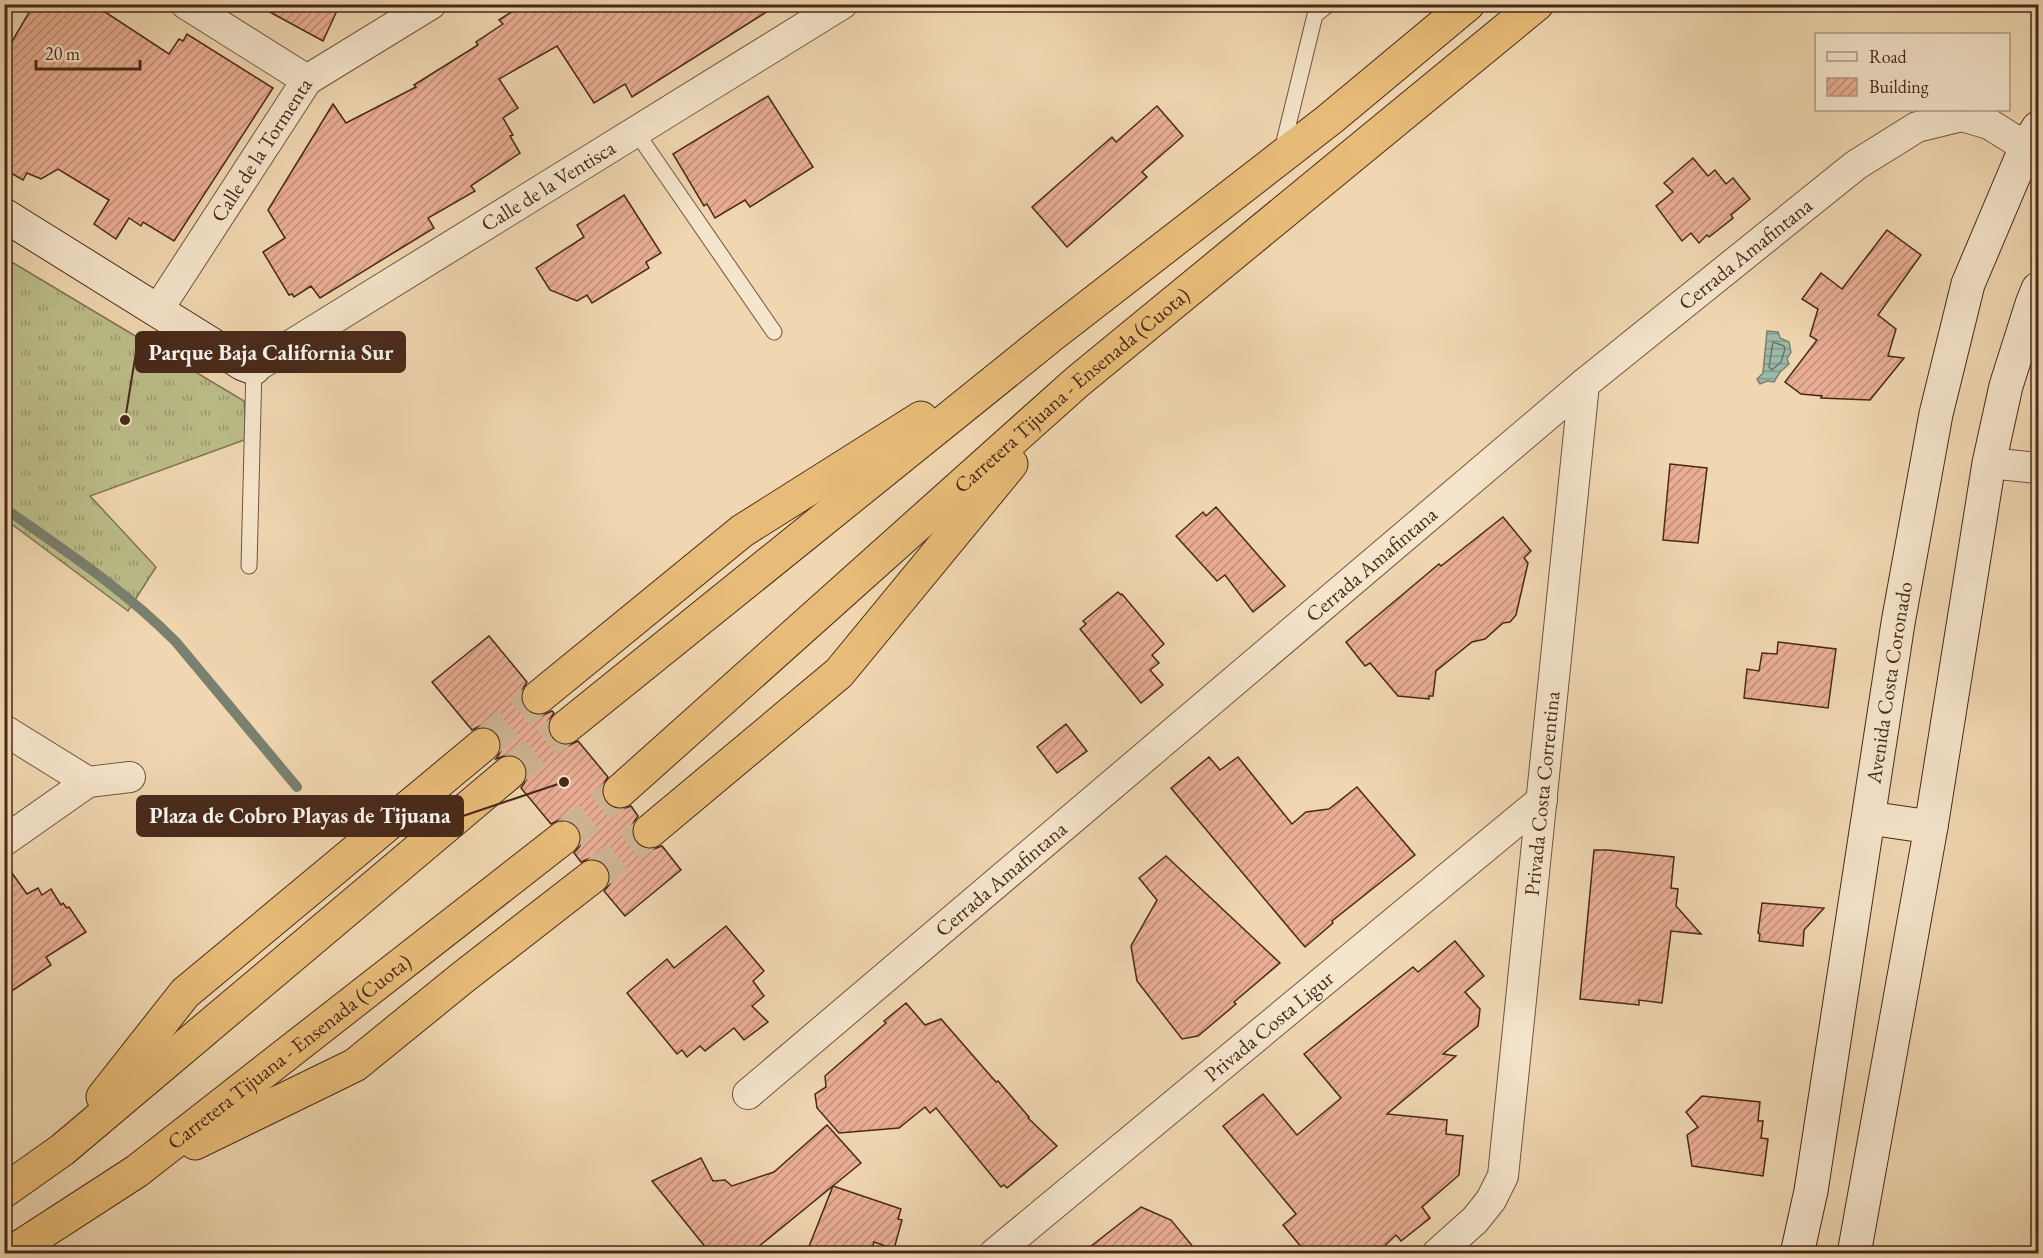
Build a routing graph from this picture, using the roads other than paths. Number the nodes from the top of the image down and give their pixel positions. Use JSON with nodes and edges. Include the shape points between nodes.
{"nodes":[{"id":1,"x":186,"y":4,"type":"edge"},
{"id":2,"x":431,"y":4,"type":"edge"},
{"id":3,"x":842,"y":4,"type":"edge"},
{"id":4,"x":1329,"y":4,"type":"edge"},
{"id":5,"x":1468,"y":4,"type":"edge"},
{"id":6,"x":1537,"y":4,"type":"edge"},
{"id":7,"x":307,"y":80,"type":"junction"},
{"id":8,"x":636,"y":132,"type":"junction"},
{"id":9,"x":2032,"y":138,"type":"edge"},
{"id":10,"x":1280,"y":158,"type":"junction"},
{"id":11,"x":4,"y":215,"type":"edge"},
{"id":12,"x":2038,"y":289,"type":"edge"},
{"id":13,"x":157,"y":311,"type":"junction"},
{"id":14,"x":774,"y":332,"type":"dead end"},
{"id":15,"x":1052,"y":335,"type":"junction"},
{"id":16,"x":254,"y":368,"type":"junction"},
{"id":17,"x":1077,"y":382,"type":"junction"},
{"id":18,"x":1584,"y":384,"type":"junction"},
{"id":19,"x":1989,"y":463,"type":"junction"},
{"id":20,"x":2038,"y":468,"type":"edge"},
{"id":21,"x":249,"y":566,"type":"dead end"},
{"id":22,"x":539,"y":697,"type":"tunnel mouth"},
{"id":23,"x":566,"y":728,"type":"tunnel mouth"},
{"id":24,"x":4,"y":730,"type":"edge"},
{"id":25,"x":483,"y":745,"type":"tunnel mouth"},
{"id":26,"x":509,"y":773,"type":"tunnel mouth"},
{"id":27,"x":130,"y":777,"type":"dead end"},
{"id":28,"x":88,"y":782,"type":"junction"},
{"id":29,"x":620,"y":791,"type":"tunnel mouth"},
{"id":30,"x":1542,"y":800,"type":"junction"},
{"id":31,"x":1869,"y":818,"type":"junction"},
{"id":32,"x":1931,"y":827,"type":"junction"},
{"id":33,"x":650,"y":831,"type":"tunnel mouth"},
{"id":34,"x":563,"y":838,"type":"tunnel mouth"},
{"id":35,"x":4,"y":841,"type":"edge"},
{"id":36,"x":592,"y":877,"type":"tunnel mouth"},
{"id":37,"x":748,"y":1094,"type":"dead end"},
{"id":38,"x":62,"y":1150,"type":"junction"},
{"id":39,"x":137,"y":1171,"type":"junction"},
{"id":40,"x":4,"y":1191,"type":"edge"},
{"id":41,"x":9,"y":1254,"type":"edge"},
{"id":42,"x":994,"y":1254,"type":"edge"},
{"id":43,"x":1437,"y":1254,"type":"edge"},
{"id":44,"x":1797,"y":1254,"type":"edge"},
{"id":45,"x":1854,"y":1254,"type":"edge"}],
"edges":[{"from":1,"to":7,"type":"street"},
{"from":2,"to":7,"type":"street","name":"Calle de la Tormenta"},
{"from":3,"to":8,"type":"street","name":"Calle de la Ventisca"},
{"from":4,"to":10,"type":"lane","via":[[1315,15]]},
{"from":5,"to":10,"type":"highway"},
{"from":6,"to":17,"type":"highway","name":"Carretera Tijuana - Ensenada (Cuota)"},
{"from":7,"to":13,"type":"street","name":"Calle de la Tormenta"},
{"from":8,"to":14,"type":"lane"},
{"from":8,"to":16,"type":"street","name":"Calle de la Ventisca"},
{"from":9,"to":18,"type":"street","name":"Cerrada Amafintana","via":[[1962,116],[1917,127],[1856,165]]},
{"from":9,"to":31,"type":"street","name":"Avenida Costa Coronado","via":[[1968,284],[1936,414],[1898,623]]},
{"from":10,"to":15,"type":"highway"},
{"from":11,"to":13,"type":"street"},
{"from":12,"to":19,"type":"street","via":[[2006,386]]},
{"from":13,"to":16,"type":"street"},
{"from":15,"to":22,"type":"highway","via":[[742,531]]},
{"from":15,"to":23,"type":"highway"},
{"from":16,"to":21,"type":"lane"},
{"from":17,"to":29,"type":"highway","name":"Carretera Tijuana - Ensenada (Cuota)"},
{"from":17,"to":33,"type":"highway","via":[[839,673]]},
{"from":18,"to":30,"type":"street","name":"Privada Costa Correntina"},
{"from":18,"to":37,"type":"street","name":"Cerrada Amafintana"},
{"from":19,"to":20,"type":"street"},
{"from":19,"to":32,"type":"street"},
{"from":24,"to":28,"type":"street"},
{"from":25,"to":38,"type":"highway","via":[[185,993]]},
{"from":26,"to":38,"type":"highway"},
{"from":27,"to":28,"type":"street"},
{"from":28,"to":35,"type":"street"},
{"from":30,"to":42,"type":"street","name":"Privada Costa Ligur"},
{"from":30,"to":43,"type":"street","name":"Privada Costa Correntina","via":[[1503,1176],[1475,1220]]},
{"from":31,"to":32,"type":"street"},
{"from":31,"to":44,"type":"street","name":"Avenida Costa Coronado","via":[[1813,1180]]},
{"from":32,"to":45,"type":"street"},
{"from":34,"to":39,"type":"highway","name":"Carretera Tijuana - Ensenada (Cuota)"},
{"from":36,"to":39,"type":"highway","via":[[355,1065]]},
{"from":38,"to":40,"type":"highway"},
{"from":39,"to":41,"type":"highway","name":"Carretera Tijuana - Ensenada (Cuota)"}]}
